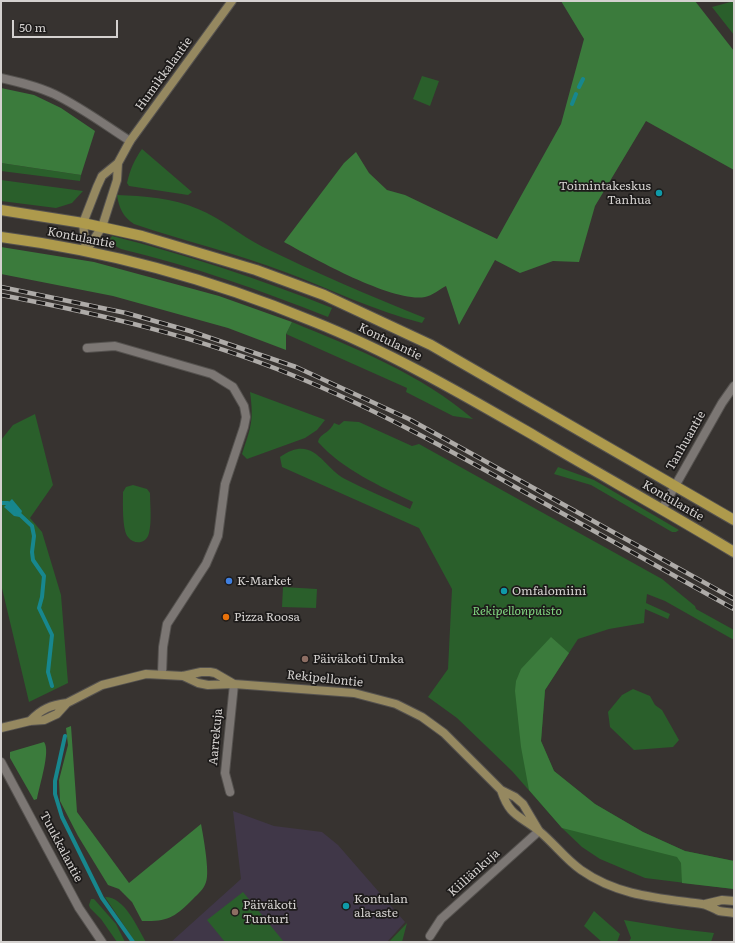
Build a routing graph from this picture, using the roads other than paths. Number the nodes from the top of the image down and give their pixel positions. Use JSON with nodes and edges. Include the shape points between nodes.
{"nodes":[{"id":1,"x":232,"y":1,"type":"edge"},
{"id":2,"x":1,"y":78,"type":"edge"},
{"id":3,"x":130,"y":141,"type":"junction"},
{"id":4,"x":118,"y":163,"type":"junction"},
{"id":5,"x":1,"y":210,"type":"edge"},
{"id":6,"x":83,"y":223,"type":"junction"},
{"id":7,"x":102,"y":227,"type":"junction"},
{"id":8,"x":1,"y":236,"type":"edge"},
{"id":9,"x":86,"y":251,"type":"junction"},
{"id":10,"x":87,"y":348,"type":"dead end"},
{"id":11,"x":734,"y":386,"type":"edge"},
{"id":12,"x":675,"y":486,"type":"junction"},
{"id":13,"x":662,"y":509,"type":"junction"},
{"id":14,"x":734,"y":520,"type":"edge"},
{"id":15,"x":734,"y":552,"type":"edge"},
{"id":16,"x":162,"y":674,"type":"junction"},
{"id":17,"x":182,"y":676,"type":"junction"},
{"id":18,"x":234,"y":684,"type":"junction"},
{"id":19,"x":1,"y":728,"type":"edge"},
{"id":20,"x":1,"y":762,"type":"edge"},
{"id":21,"x":501,"y":790,"type":"junction"},
{"id":22,"x":230,"y":792,"type":"dead end"},
{"id":23,"x":539,"y":831,"type":"junction"},
{"id":24,"x":734,"y":901,"type":"edge"},
{"id":25,"x":705,"y":904,"type":"junction"},
{"id":26,"x":734,"y":913,"type":"edge"},
{"id":27,"x":430,"y":936,"type":"dead end"},
{"id":28,"x":102,"y":942,"type":"edge"}],
"edges":[{"from":1,"to":3,"type":"street","name":"Humikkalantie"},
{"from":2,"to":3,"type":"street","via":[[54,94]]},
{"from":3,"to":4,"type":"street","name":"Humikkalantie"},
{"from":4,"to":6,"type":"street","name":"Humikkalantie","via":[[102,176]]},
{"from":4,"to":7,"type":"street","name":"Humikkalantie","via":[[117,180]]},
{"from":5,"to":6,"type":"main road","name":"Kontulantie"},
{"from":6,"to":7,"type":"main road","name":"Kontulantie"},
{"from":6,"to":9,"type":"street","name":"Humikkalantie"},
{"from":7,"to":9,"type":"street","name":"Humikkalantie"},
{"from":7,"to":12,"type":"main road","name":"Kontulantie","via":[[187,248],[256,270],[324,295],[383,321],[431,345]]},
{"from":8,"to":9,"type":"main road","name":"Kontulantie"},
{"from":9,"to":13,"type":"main road","name":"Kontulantie","via":[[180,274],[249,296],[378,350],[442,382]]},
{"from":10,"to":16,"type":"street","via":[[115,346],[212,374],[233,387],[244,406],[244,427],[224,484],[218,536],[206,564],[167,624],[162,646]]},
{"from":11,"to":12,"type":"street","name":"Tanhuantie"},
{"from":12,"to":13,"type":"street","name":"Tanhuantie"},
{"from":12,"to":14,"type":"main road","name":"Kontulantie"},
{"from":13,"to":15,"type":"main road","name":"Kontulantie"},
{"from":16,"to":17,"type":"street","name":"Rekipellontie"},
{"from":16,"to":19,"type":"street","name":"Rekipellontie","via":[[146,674],[102,685],[67,703],[52,705],[39,711],[30,721]]},
{"from":17,"to":18,"type":"street","name":"Rekipellontie","via":[[208,685]]},
{"from":17,"to":18,"type":"street","name":"Rekipellontie","via":[[200,672],[215,673]]},
{"from":18,"to":21,"type":"street","name":"Rekipellontie","via":[[354,693],[396,704],[422,717],[444,733]]},
{"from":18,"to":22,"type":"street","name":"Aarrekuja","via":[[225,773]]},
{"from":20,"to":28,"type":"street","name":"Tuukkalantie","via":[[79,908]]},
{"from":21,"to":23,"type":"street","name":"Rekipellontie","via":[[522,804]]},
{"from":21,"to":23,"type":"street","name":"Rekipellontie","via":[[506,805],[517,817]]},
{"from":23,"to":25,"type":"street","name":"Rekipellontie","via":[[581,870],[624,892]]},
{"from":23,"to":27,"type":"street","name":"Kiiliänkuja","via":[[441,919]]},
{"from":24,"to":25,"type":"street","name":"Rekipellontie","via":[[722,900]]},
{"from":25,"to":26,"type":"street","name":"Rekipellontie","via":[[721,912]]}]}
